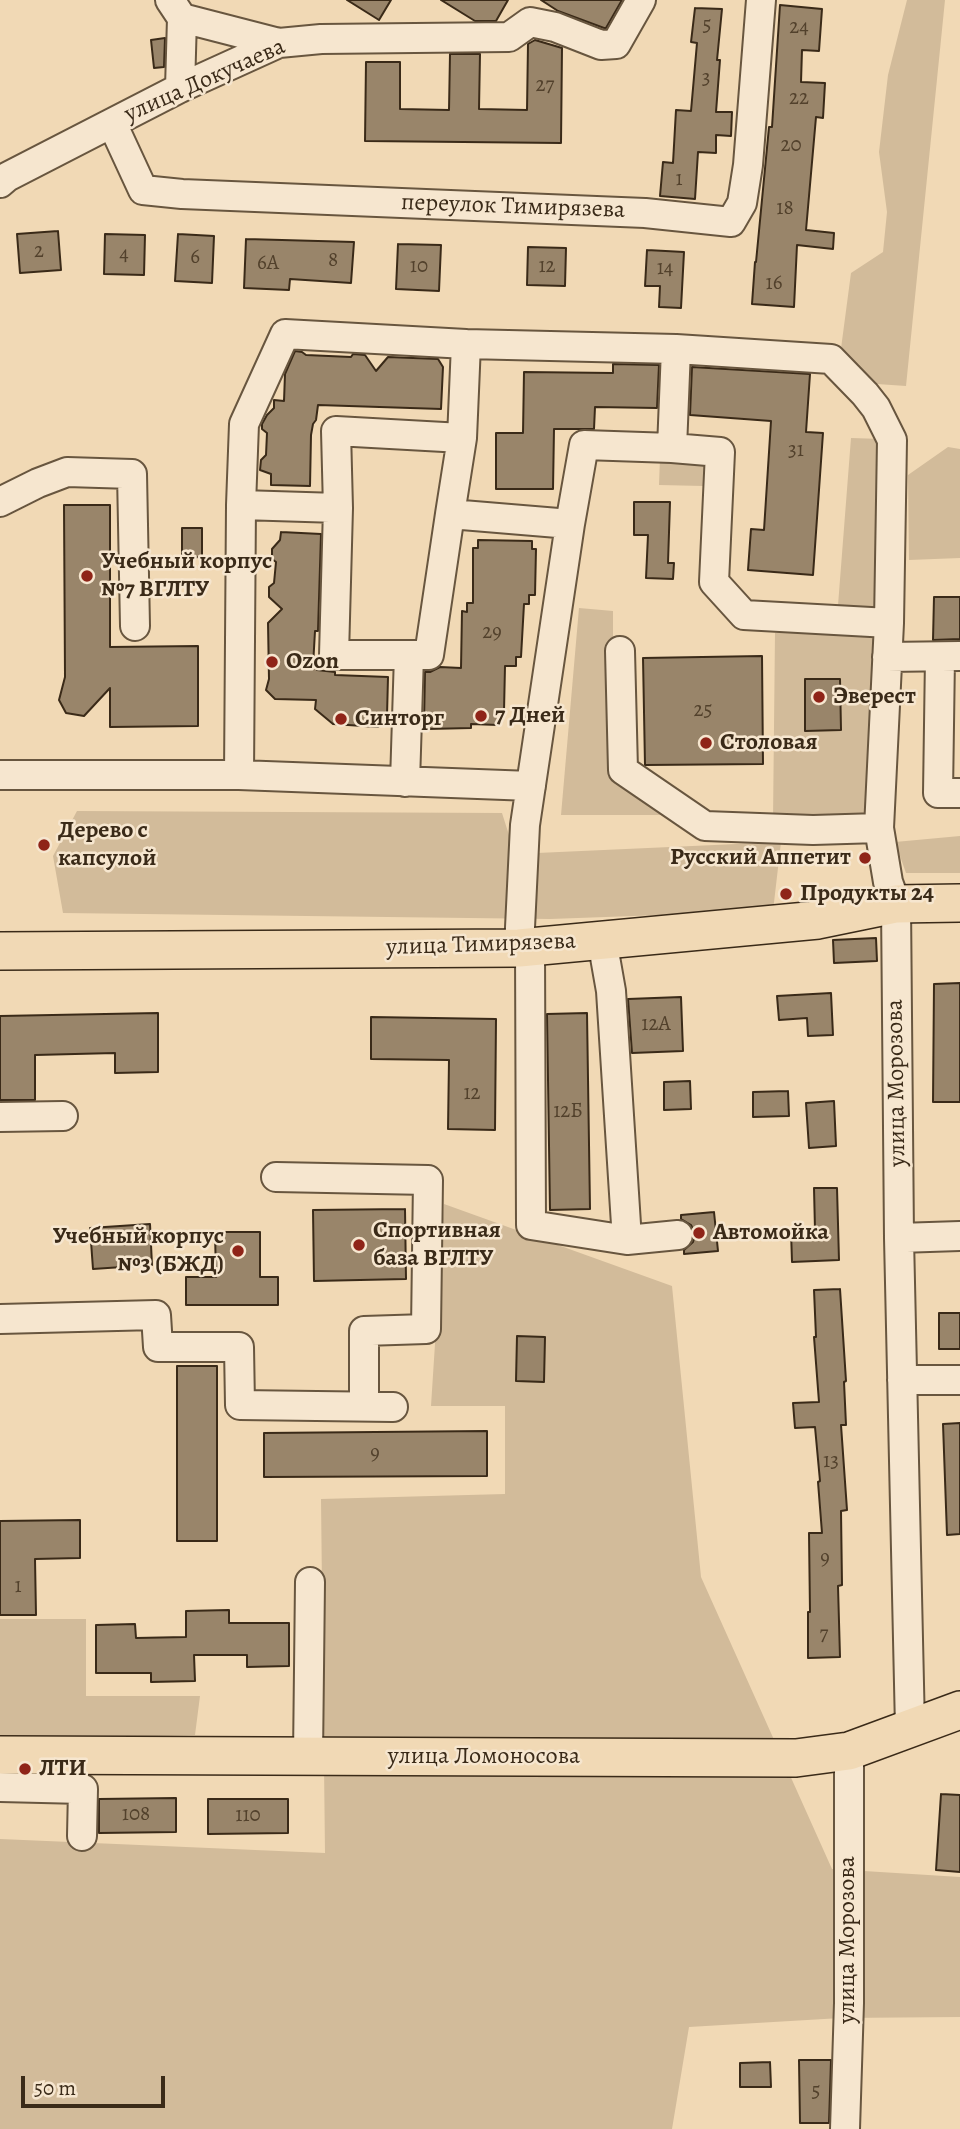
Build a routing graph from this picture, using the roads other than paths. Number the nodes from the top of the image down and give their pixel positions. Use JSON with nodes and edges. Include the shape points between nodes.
{"nodes":[{"id":1,"x":641,"y":0,"type":"edge"},
{"id":2,"x":761,"y":0,"type":"edge"},
{"id":3,"x":176,"y":9,"type":"edge"},
{"id":4,"x":279,"y":43,"type":"junction"},
{"id":5,"x":180,"y":88,"type":"junction"},
{"id":6,"x":112,"y":123,"type":"junction"},
{"id":7,"x":0,"y":183,"type":"edge"},
{"id":8,"x":466,"y":344,"type":"junction"},
{"id":9,"x":676,"y":349,"type":"junction"},
{"id":10,"x":462,"y":438,"type":"junction"},
{"id":11,"x":672,"y":448,"type":"junction"},
{"id":12,"x":0,"y":502,"type":"edge"},
{"id":13,"x":240,"y":505,"type":"junction"},
{"id":14,"x":338,"y":508,"type":"junction"},
{"id":15,"x":450,"y":514,"type":"junction"},
{"id":16,"x":570,"y":524,"type":"junction"},
{"id":17,"x":889,"y":623,"type":"junction"},
{"id":18,"x":135,"y":626,"type":"dead end"},
{"id":19,"x":620,"y":651,"type":"dead end"},
{"id":20,"x":409,"y":655,"type":"junction"},
{"id":21,"x":887,"y":657,"type":"junction"},
{"id":22,"x":950,"y":657,"type":"edge"},
{"id":23,"x":0,"y":775,"type":"edge"},
{"id":24,"x":239,"y":775,"type":"junction"},
{"id":25,"x":405,"y":782,"type":"junction"},
{"id":26,"x":531,"y":786,"type":"junction"},
{"id":27,"x":960,"y":793,"type":"edge"},
{"id":28,"x":879,"y":828,"type":"junction"},
{"id":29,"x":960,"y":903,"type":"edge"},
{"id":30,"x":896,"y":904,"type":"junction"},
{"id":31,"x":602,"y":940,"type":"junction"},
{"id":32,"x":524,"y":947,"type":"junction"},
{"id":33,"x":0,"y":951,"type":"edge"},
{"id":34,"x":63,"y":1116,"type":"dead end"},
{"id":35,"x":0,"y":1117,"type":"edge"},
{"id":36,"x":276,"y":1177,"type":"dead end"},
{"id":37,"x":678,"y":1234,"type":"dead end"},
{"id":38,"x":960,"y":1236,"type":"edge"},
{"id":39,"x":899,"y":1238,"type":"junction"},
{"id":40,"x":627,"y":1240,"type":"junction"},
{"id":41,"x":0,"y":1319,"type":"edge"},
{"id":42,"x":902,"y":1380,"type":"junction"},
{"id":43,"x":960,"y":1380,"type":"edge"},
{"id":44,"x":364,"y":1406,"type":"junction"},
{"id":45,"x":393,"y":1407,"type":"dead end"},
{"id":46,"x":310,"y":1582,"type":"dead end"},
{"id":47,"x":960,"y":1710,"type":"edge"},
{"id":48,"x":910,"y":1728,"type":"junction"},
{"id":49,"x":849,"y":1751,"type":"junction"},
{"id":50,"x":0,"y":1755,"type":"edge"},
{"id":51,"x":309,"y":1756,"type":"junction"},
{"id":52,"x":0,"y":1787,"type":"edge"},
{"id":53,"x":82,"y":1836,"type":"dead end"},
{"id":54,"x":845,"y":2129,"type":"edge"}],
"edges":[{"from":1,"to":4,"type":"street","name":"улица Докучаева","via":[[616,44],[601,45],[530,22],[509,37],[321,38]]},
{"from":2,"to":6,"type":"street","name":"переулок Тимирязева","via":[[748,164],[742,203],[731,222],[645,213],[143,190]]},
{"from":3,"to":4,"type":"street"},
{"from":3,"to":5,"type":"street"},
{"from":4,"to":5,"type":"street","name":"улица Докучаева"},
{"from":5,"to":6,"type":"street","name":"улица Докучаева"},
{"from":6,"to":7,"type":"street","name":"улица Докучаева"},
{"from":8,"to":9,"type":"street"},
{"from":8,"to":10,"type":"street"},
{"from":8,"to":13,"type":"street","via":[[285,334],[244,424]]},
{"from":9,"to":11,"type":"street"},
{"from":9,"to":17,"type":"street","name":"улица Морозова","via":[[831,359],[876,408],[892,440]]},
{"from":10,"to":14,"type":"street","via":[[336,431]]},
{"from":10,"to":15,"type":"street"},
{"from":11,"to":16,"type":"street","via":[[584,444]]},
{"from":11,"to":17,"type":"street","via":[[720,452],[715,582],[744,615]]},
{"from":12,"to":18,"type":"street","via":[[68,472],[132,474]]},
{"from":13,"to":14,"type":"street"},
{"from":13,"to":24,"type":"street"},
{"from":14,"to":20,"type":"street","via":[[334,655]]},
{"from":15,"to":16,"type":"street"},
{"from":15,"to":20,"type":"street","via":[[429,655]]},
{"from":16,"to":26,"type":"street"},
{"from":17,"to":21,"type":"street","name":"улица Морозова"},
{"from":19,"to":28,"type":"street","via":[[623,771],[705,826]]},
{"from":20,"to":25,"type":"street"},
{"from":21,"to":22,"type":"street"},
{"from":21,"to":28,"type":"street","name":"улица Морозова"},
{"from":22,"to":27,"type":"street","via":[[938,793]]},
{"from":23,"to":24,"type":"street"},
{"from":24,"to":25,"type":"street"},
{"from":25,"to":26,"type":"street"},
{"from":26,"to":32,"type":"street","via":[[524,825]]},
{"from":28,"to":30,"type":"street","name":"улица Морозова"},
{"from":29,"to":30,"type":"main road","name":"улица Тимирязева"},
{"from":30,"to":31,"type":"main road","name":"улица Тимирязева","via":[[818,920]]},
{"from":30,"to":39,"type":"street","name":"улица Морозова"},
{"from":31,"to":32,"type":"main road","name":"улица Тимирязева"},
{"from":31,"to":40,"type":"street","via":[[611,991]]},
{"from":32,"to":33,"type":"main road","name":"улица Тимирязева"},
{"from":32,"to":40,"type":"street","via":[[531,1225]]},
{"from":34,"to":35,"type":"street"},
{"from":36,"to":44,"type":"street","via":[[428,1180],[426,1329],[364,1331]]},
{"from":37,"to":40,"type":"street"},
{"from":38,"to":39,"type":"street"},
{"from":39,"to":42,"type":"street","name":"улица Морозова"},
{"from":41,"to":44,"type":"street","via":[[156,1315],[158,1347],[239,1347],[240,1405]]},
{"from":42,"to":43,"type":"street"},
{"from":42,"to":48,"type":"street","name":"улица Морозова"},
{"from":44,"to":45,"type":"street"},
{"from":46,"to":51,"type":"street"},
{"from":47,"to":48,"type":"main road","name":"улица Ломоносова"},
{"from":48,"to":49,"type":"main road","name":"улица Ломоносова"},
{"from":49,"to":51,"type":"main road","name":"улица Ломоносова","via":[[796,1758]]},
{"from":49,"to":54,"type":"street","name":"улица Морозова"},
{"from":50,"to":51,"type":"main road","name":"улица Ломоносова"},
{"from":52,"to":53,"type":"street","via":[[83,1788]]}]}
